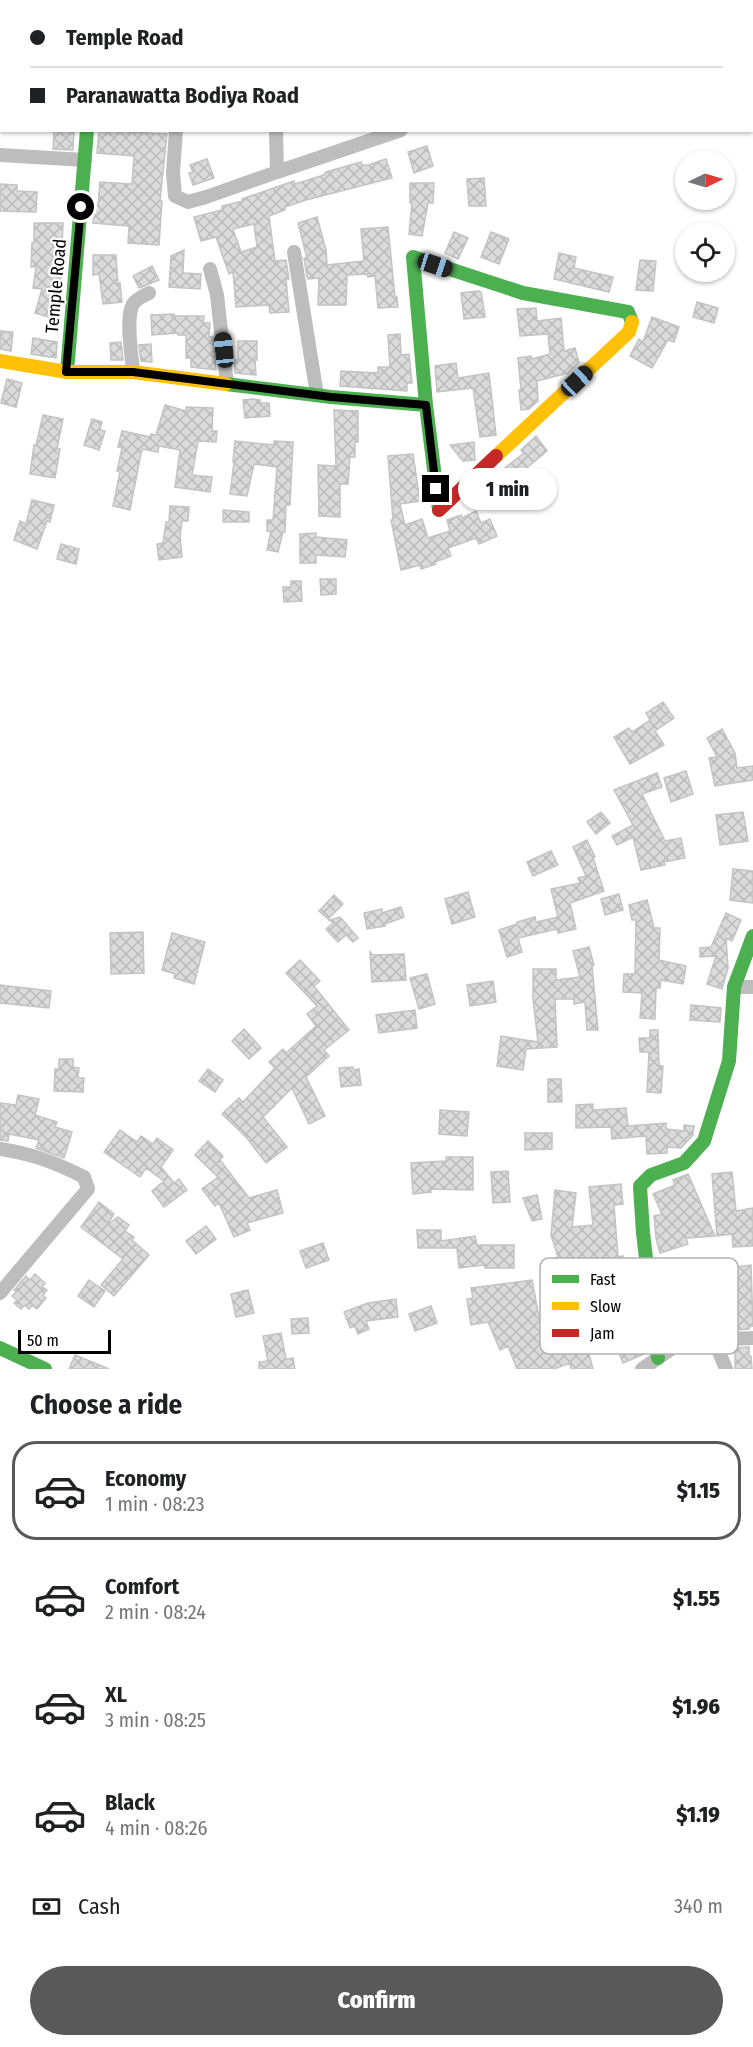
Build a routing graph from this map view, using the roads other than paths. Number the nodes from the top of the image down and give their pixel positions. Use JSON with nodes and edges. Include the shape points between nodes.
{"nodes":[{"id":1,"x":87,"y":132,"type":"edge"},
{"id":2,"x":176,"y":132,"type":"edge"},
{"id":3,"x":276,"y":132,"type":"edge"},
{"id":4,"x":394,"y":132,"type":"edge"},
{"id":5,"x":0,"y":155,"type":"edge"},
{"id":6,"x":86,"y":160,"type":"junction"},
{"id":7,"x":277,"y":172,"type":"junction"},
{"id":8,"x":294,"y":252,"type":"dead end"},
{"id":9,"x":210,"y":269,"type":"dead end"},
{"id":10,"x":148,"y":293,"type":"dead end"},
{"id":11,"x":0,"y":361,"type":"edge"},
{"id":12,"x":66,"y":372,"type":"junction"},
{"id":13,"x":133,"y":372,"type":"junction"},
{"id":14,"x":227,"y":384,"type":"junction"},
{"id":15,"x":318,"y":395,"type":"junction"},
{"id":16,"x":426,"y":405,"type":"junction"},
{"id":17,"x":753,"y":936,"type":"edge"},
{"id":18,"x":734,"y":987,"type":"junction"},
{"id":19,"x":753,"y":987,"type":"edge"},
{"id":20,"x":0,"y":1149,"type":"edge"},
{"id":21,"x":646,"y":1258,"type":"edge"},
{"id":22,"x":0,"y":1293,"type":"edge"},
{"id":23,"x":753,"y":1338,"type":"edge"},
{"id":24,"x":738,"y":1339,"type":"edge"},
{"id":25,"x":0,"y":1348,"type":"edge"},
{"id":26,"x":658,"y":1354,"type":"edge"},
{"id":27,"x":664,"y":1354,"type":"edge"},
{"id":28,"x":720,"y":1354,"type":"edge"},
{"id":29,"x":658,"y":1358,"type":"junction"},
{"id":30,"x":45,"y":1369,"type":"edge"},
{"id":31,"x":642,"y":1369,"type":"edge"},
{"id":32,"x":726,"y":1369,"type":"edge"}],
"edges":[{"from":1,"to":6,"type":"street","name":"Temple Road"},
{"from":2,"to":7,"type":"street","via":[[175,196],[188,202]]},
{"from":3,"to":7,"type":"street"},
{"from":4,"to":7,"type":"street"},
{"from":5,"to":6,"type":"street"},
{"from":6,"to":12,"type":"street","name":"Temple Road"},
{"from":8,"to":15,"type":"street"},
{"from":9,"to":14,"type":"street","via":[[220,314]]},
{"from":10,"to":13,"type":"street","via":[[133,305],[130,316]]},
{"from":11,"to":12,"type":"street"},
{"from":12,"to":13,"type":"street"},
{"from":13,"to":14,"type":"street"},
{"from":14,"to":15,"type":"street"},
{"from":15,"to":16,"type":"street"},
{"from":16,"to":16,"type":"street","via":[[439,510],[629,332],[632,316],[628,312],[523,293],[413,257]]},
{"from":17,"to":18,"type":"street"},
{"from":18,"to":19,"type":"street"},
{"from":18,"to":21,"type":"street","via":[[729,1060],[704,1140],[684,1162],[651,1175],[640,1186]]},
{"from":20,"to":22,"type":"street","via":[[40,1156],[84,1177],[88,1190]]},
{"from":23,"to":24,"type":"street"},
{"from":25,"to":30,"type":"street"},
{"from":26,"to":29,"type":"street"},
{"from":27,"to":29,"type":"street"},
{"from":28,"to":32,"type":"street"},
{"from":29,"to":31,"type":"street"}]}
